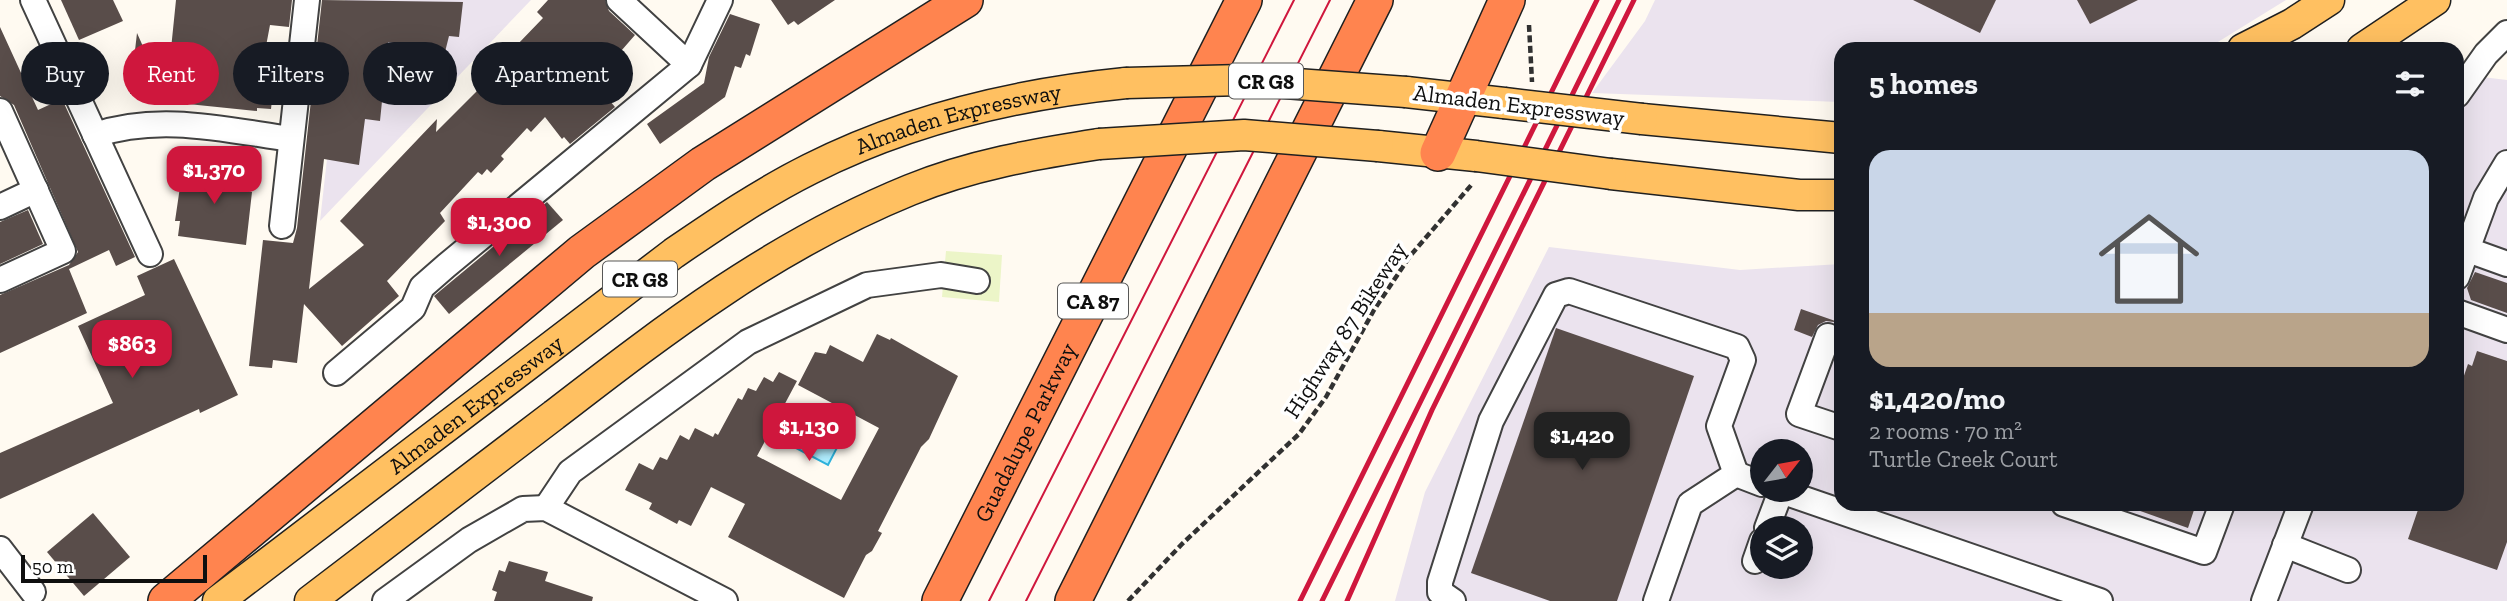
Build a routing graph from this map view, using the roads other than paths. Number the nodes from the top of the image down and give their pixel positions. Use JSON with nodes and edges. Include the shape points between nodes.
{"nodes":[{"id":1,"x":33,"y":0,"type":"edge"},
{"id":2,"x":307,"y":0,"type":"edge"},
{"id":3,"x":619,"y":0,"type":"edge"},
{"id":4,"x":720,"y":0,"type":"edge"},
{"id":5,"x":965,"y":0,"type":"edge"},
{"id":6,"x":1244,"y":0,"type":"edge"},
{"id":7,"x":1376,"y":0,"type":"edge"},
{"id":8,"x":2329,"y":0,"type":"edge"},
{"id":9,"x":2435,"y":0,"type":"edge"},
{"id":10,"x":1518,"y":11,"type":"edge"},
{"id":11,"x":2507,"y":33,"type":"edge"},
{"id":12,"x":2255,"y":42,"type":"edge"},
{"id":13,"x":2372,"y":42,"type":"edge"},
{"id":14,"x":689,"y":65,"type":"junction"},
{"id":15,"x":2464,"y":85,"type":"edge"},
{"id":16,"x":1466,"y":98,"type":"junction"},
{"id":17,"x":0,"y":111,"type":"edge"},
{"id":18,"x":95,"y":135,"type":"junction"},
{"id":19,"x":1834,"y":137,"type":"edge"},
{"id":20,"x":291,"y":139,"type":"junction"},
{"id":21,"x":1438,"y":153,"type":"junction"},
{"id":22,"x":2507,"y":163,"type":"edge"},
{"id":23,"x":36,"y":190,"type":"junction"},
{"id":24,"x":1834,"y":195,"type":"edge"},
{"id":25,"x":0,"y":207,"type":"edge"},
{"id":26,"x":282,"y":226,"type":"dead end"},
{"id":27,"x":2464,"y":242,"type":"edge"},
{"id":28,"x":2464,"y":249,"type":"edge"},
{"id":29,"x":150,"y":254,"type":"dead end"},
{"id":30,"x":2507,"y":264,"type":"edge"},
{"id":31,"x":0,"y":280,"type":"edge"},
{"id":32,"x":976,"y":281,"type":"dead end"},
{"id":33,"x":2464,"y":315,"type":"edge"},
{"id":34,"x":2507,"y":330,"type":"edge"},
{"id":35,"x":1828,"y":336,"type":"dead end"},
{"id":36,"x":336,"y":373,"type":"dead end"},
{"id":37,"x":1834,"y":426,"type":"edge"},
{"id":38,"x":1736,"y":474,"type":"junction"},
{"id":39,"x":1750,"y":479,"type":"edge"},
{"id":40,"x":1813,"y":502,"type":"edge"},
{"id":41,"x":546,"y":508,"type":"junction"},
{"id":42,"x":1834,"y":509,"type":"edge"},
{"id":43,"x":1840,"y":511,"type":"edge"},
{"id":44,"x":2084,"y":511,"type":"edge"},
{"id":45,"x":2219,"y":511,"type":"edge"},
{"id":46,"x":2298,"y":511,"type":"edge"},
{"id":47,"x":2285,"y":545,"type":"junction"},
{"id":48,"x":0,"y":549,"type":"edge"},
{"id":49,"x":2348,"y":570,"type":"dead end"},
{"id":50,"x":33,"y":592,"type":"dead end"},
{"id":51,"x":166,"y":601,"type":"edge"},
{"id":52,"x":218,"y":601,"type":"edge"},
{"id":53,"x":310,"y":601,"type":"edge"},
{"id":54,"x":385,"y":601,"type":"edge"},
{"id":55,"x":725,"y":601,"type":"edge"},
{"id":56,"x":940,"y":601,"type":"edge"},
{"id":57,"x":1073,"y":601,"type":"edge"},
{"id":58,"x":1453,"y":601,"type":"edge"},
{"id":59,"x":1656,"y":601,"type":"edge"},
{"id":60,"x":2100,"y":601,"type":"edge"},
{"id":61,"x":2264,"y":601,"type":"edge"}],
"edges":[{"from":1,"to":18,"type":"street"},
{"from":2,"to":20,"type":"street"},
{"from":3,"to":14,"type":"street"},
{"from":4,"to":14,"type":"street"},
{"from":5,"to":51,"type":"highway","via":[[714,157],[612,229]]},
{"from":6,"to":56,"type":"highway","name":"Guadalupe Parkway","number":"CA 87"},
{"from":7,"to":57,"type":"highway"},
{"from":8,"to":12,"type":"main road"},
{"from":9,"to":13,"type":"main road"},
{"from":10,"to":16,"type":"highway"},
{"from":11,"to":15,"type":"street"},
{"from":14,"to":36,"type":"street","via":[[446,266],[422,287],[413,308]]},
{"from":16,"to":19,"type":"main road","name":"Almaden Expressway","number":"CR G8","bridge":true},
{"from":16,"to":21,"type":"highway"},
{"from":16,"to":52,"type":"main road","name":"Almaden Expressway","number":"CR G8","bridge":true,"via":[[1242,80],[1126,83],[1030,96],[956,113],[880,138],[810,169],[674,253]]},
{"from":17,"to":23,"type":"street"},
{"from":18,"to":20,"type":"street","via":[[128,125],[160,123]]},
{"from":18,"to":29,"type":"street"},
{"from":20,"to":26,"type":"street"},
{"from":21,"to":24,"type":"main road","number":"CR G8","bridge":true,"via":[[1476,167],[1611,174]]},
{"from":21,"to":53,"type":"main road","number":"CR G8","bridge":true,"via":[[1244,135],[1099,144],[1025,155],[912,189],[807,238],[674,323]]},
{"from":22,"to":27,"type":"street"},
{"from":23,"to":25,"type":"street"},
{"from":23,"to":31,"type":"street","via":[[63,251]]},
{"from":28,"to":30,"type":"street"},
{"from":32,"to":41,"type":"street","via":[[941,275],[867,285],[748,342],[570,472]]},
{"from":33,"to":34,"type":"street"},
{"from":35,"to":37,"type":"street","via":[[1799,414]]},
{"from":38,"to":39,"type":"street"},
{"from":38,"to":58,"type":"street","via":[[1720,426],[1743,360],[1737,347],[1569,291],[1556,295],[1491,421],[1440,582],[1440,592]]},
{"from":38,"to":59,"type":"street","via":[[1690,504]]},
{"from":40,"to":42,"type":"street"},
{"from":41,"to":54,"type":"street","via":[[523,509],[469,540]]},
{"from":41,"to":55,"type":"street"},
{"from":43,"to":60,"type":"street"},
{"from":44,"to":45,"type":"street","via":[[2204,552]]},
{"from":46,"to":47,"type":"street"},
{"from":47,"to":49,"type":"street"},
{"from":47,"to":61,"type":"street"},
{"from":48,"to":50,"type":"street"}]}
